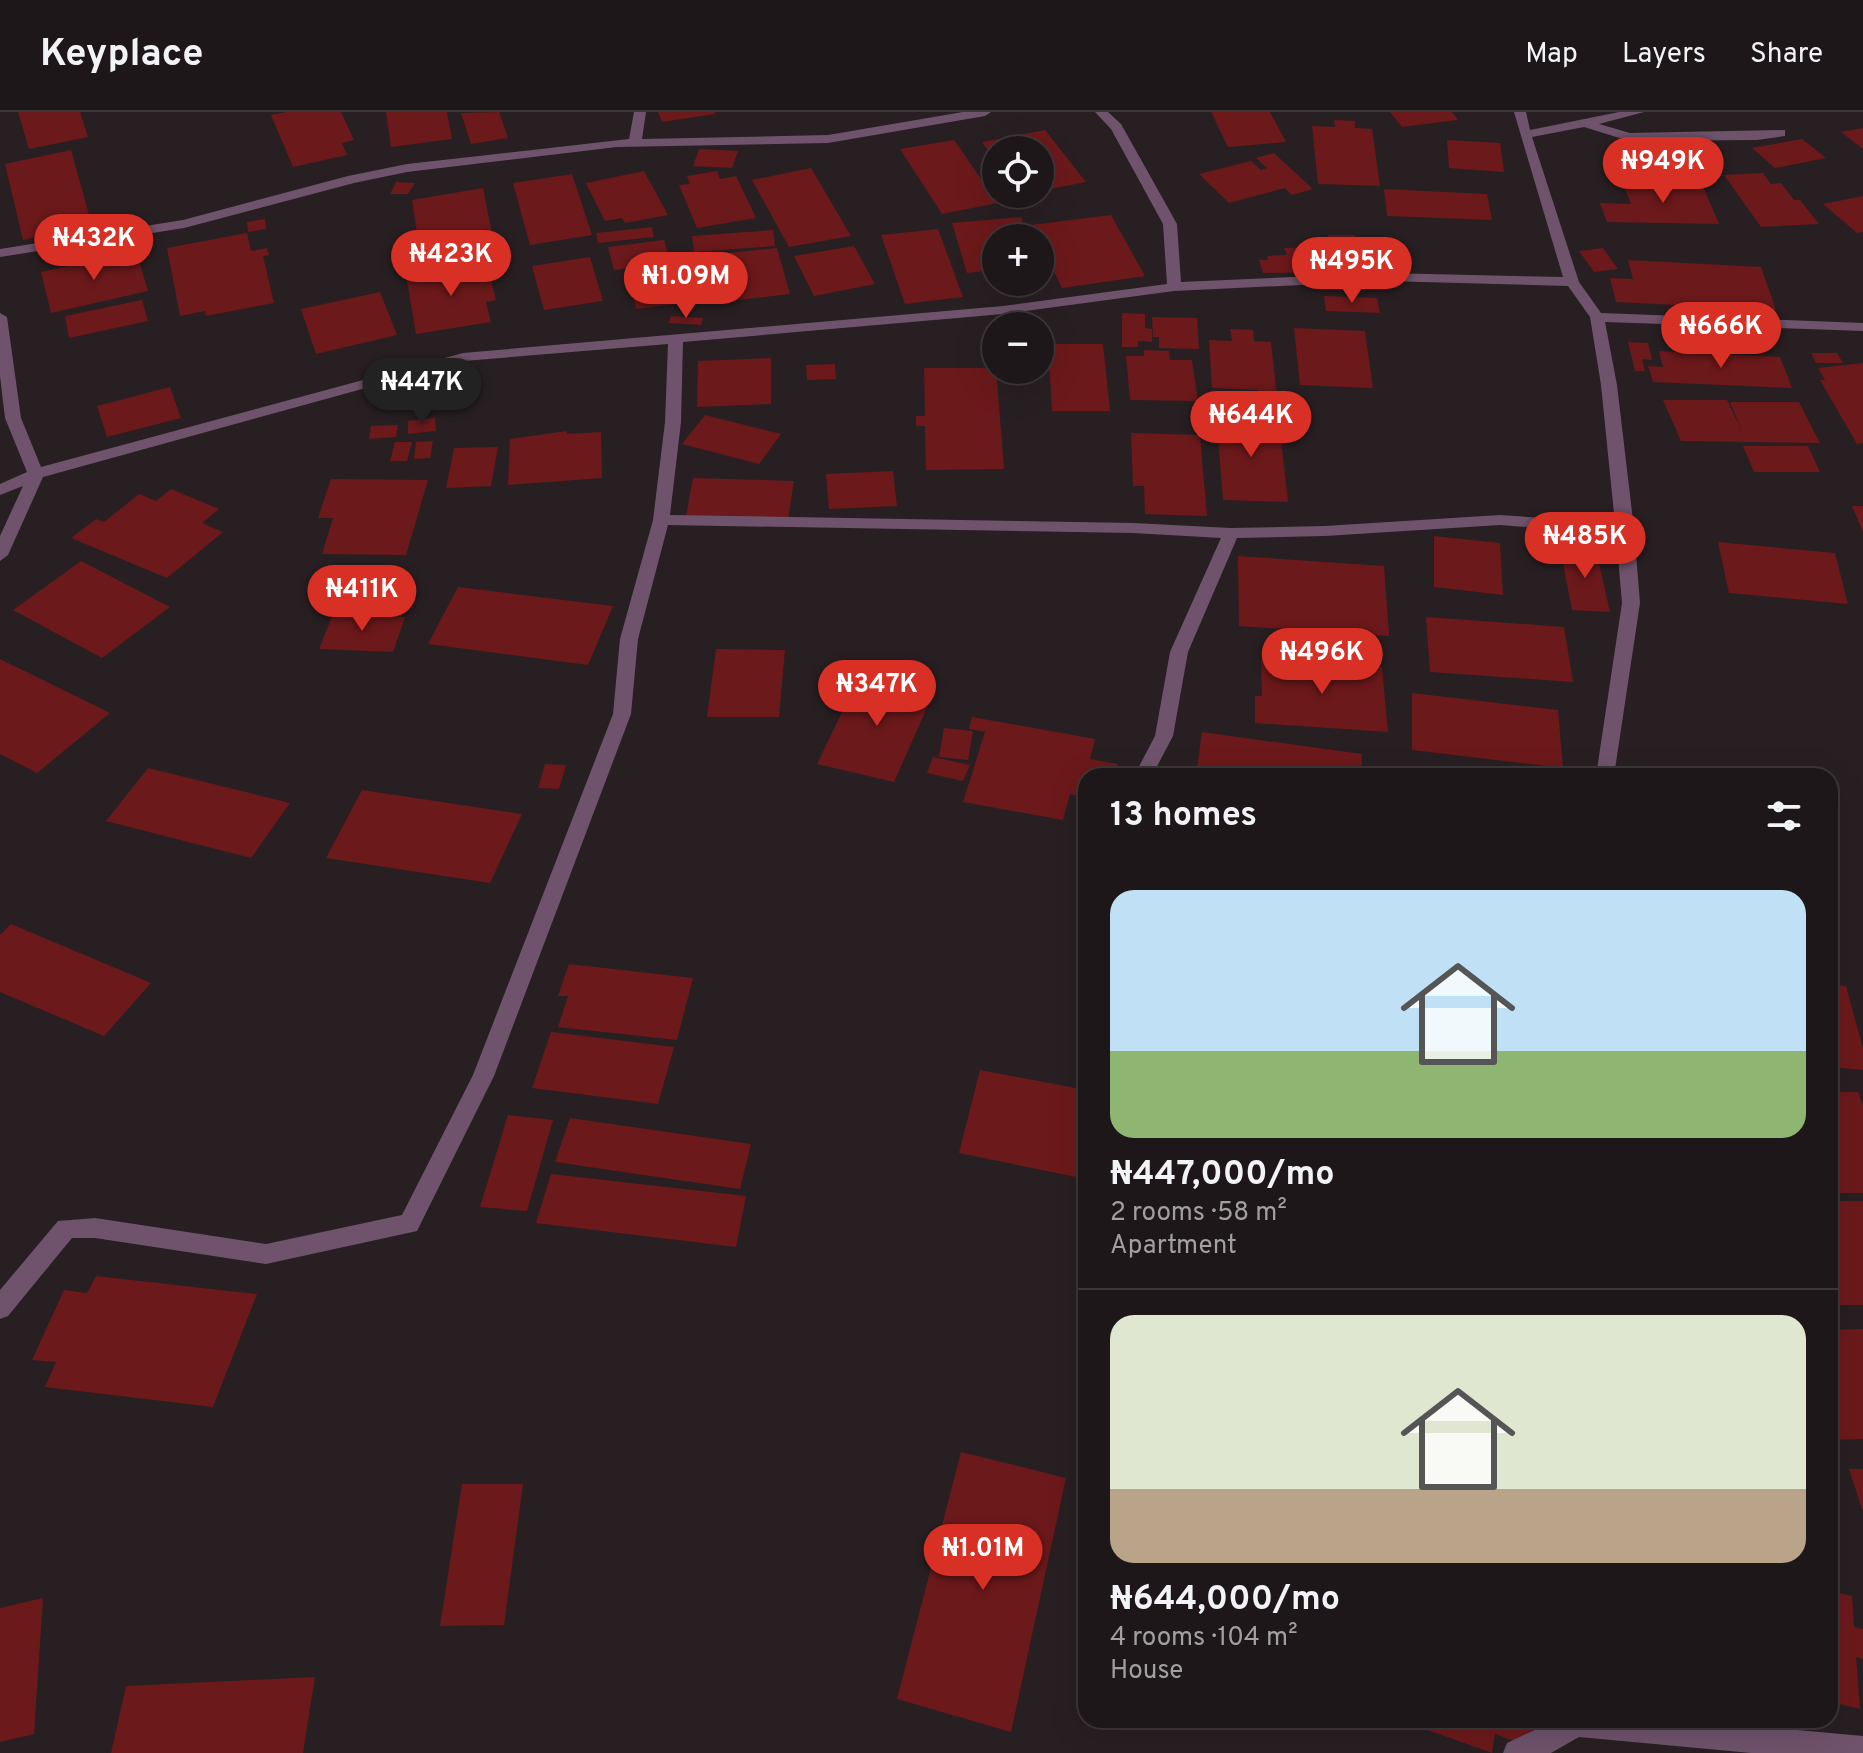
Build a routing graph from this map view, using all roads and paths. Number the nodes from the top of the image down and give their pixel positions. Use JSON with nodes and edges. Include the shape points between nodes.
{"nodes":[{"id":1,"x":640,"y":112,"type":"edge"},
{"id":2,"x":985,"y":112,"type":"edge"},
{"id":3,"x":1101,"y":112,"type":"edge"},
{"id":4,"x":1520,"y":112,"type":"edge"},
{"id":5,"x":1638,"y":112,"type":"edge"},
{"id":6,"x":1585,"y":124,"type":"junction"},
{"id":7,"x":1780,"y":133,"type":"dead end"},
{"id":8,"x":1525,"y":135,"type":"junction"},
{"id":9,"x":635,"y":145,"type":"junction"},
{"id":10,"x":0,"y":253,"type":"edge"},
{"id":11,"x":1572,"y":282,"type":"junction"},
{"id":12,"x":1174,"y":287,"type":"junction"},
{"id":13,"x":0,"y":317,"type":"edge"},
{"id":14,"x":1597,"y":317,"type":"junction"},
{"id":15,"x":1863,"y":327,"type":"edge"},
{"id":16,"x":676,"y":337,"type":"junction"},
{"id":17,"x":36,"y":474,"type":"junction"},
{"id":18,"x":0,"y":490,"type":"edge"},
{"id":19,"x":661,"y":520,"type":"junction"},
{"id":20,"x":1626,"y":529,"type":"junction"},
{"id":21,"x":1231,"y":533,"type":"junction"},
{"id":22,"x":0,"y":555,"type":"edge"},
{"id":23,"x":1147,"y":768,"type":"edge"},
{"id":24,"x":1606,"y":768,"type":"edge"},
{"id":25,"x":0,"y":1308,"type":"edge"},
{"id":26,"x":1567,"y":1728,"type":"edge"},
{"id":27,"x":1638,"y":1728,"type":"edge"},
{"id":28,"x":1863,"y":1750,"type":"edge"},
{"id":29,"x":1517,"y":1753,"type":"edge"}],
"edges":[{"from":1,"to":9,"type":"street"},
{"from":2,"to":9,"type":"street","via":[[828,139]]},
{"from":3,"to":12,"type":"street","via":[[1116,127],[1170,224]]},
{"from":4,"to":8,"type":"street"},
{"from":5,"to":6,"type":"street"},
{"from":6,"to":7,"type":"street","via":[[1629,137]]},
{"from":6,"to":8,"type":"street"},
{"from":8,"to":11,"type":"street"},
{"from":9,"to":10,"type":"street","via":[[407,168],[184,224]]},
{"from":11,"to":12,"type":"street","via":[[1384,277]]},
{"from":11,"to":14,"type":"street"},
{"from":12,"to":16,"type":"street","via":[[1003,310]]},
{"from":13,"to":17,"type":"street","via":[[13,418]]},
{"from":14,"to":15,"type":"street"},
{"from":14,"to":20,"type":"street"},
{"from":16,"to":17,"type":"street","via":[[463,357]]},
{"from":16,"to":19,"type":"street"},
{"from":17,"to":18,"type":"street"},
{"from":17,"to":22,"type":"street"},
{"from":19,"to":21,"type":"street"},
{"from":19,"to":25,"type":"street","via":[[629,639],[622,714],[483,1076],[409,1224],[266,1254],[66,1228]]},
{"from":20,"to":21,"type":"street","via":[[1500,520]]},
{"from":20,"to":24,"type":"street","via":[[1631,603]]},
{"from":21,"to":23,"type":"street","via":[[1179,652],[1164,736]]},
{"from":26,"to":29,"type":"street"},
{"from":27,"to":28,"type":"street"}]}
